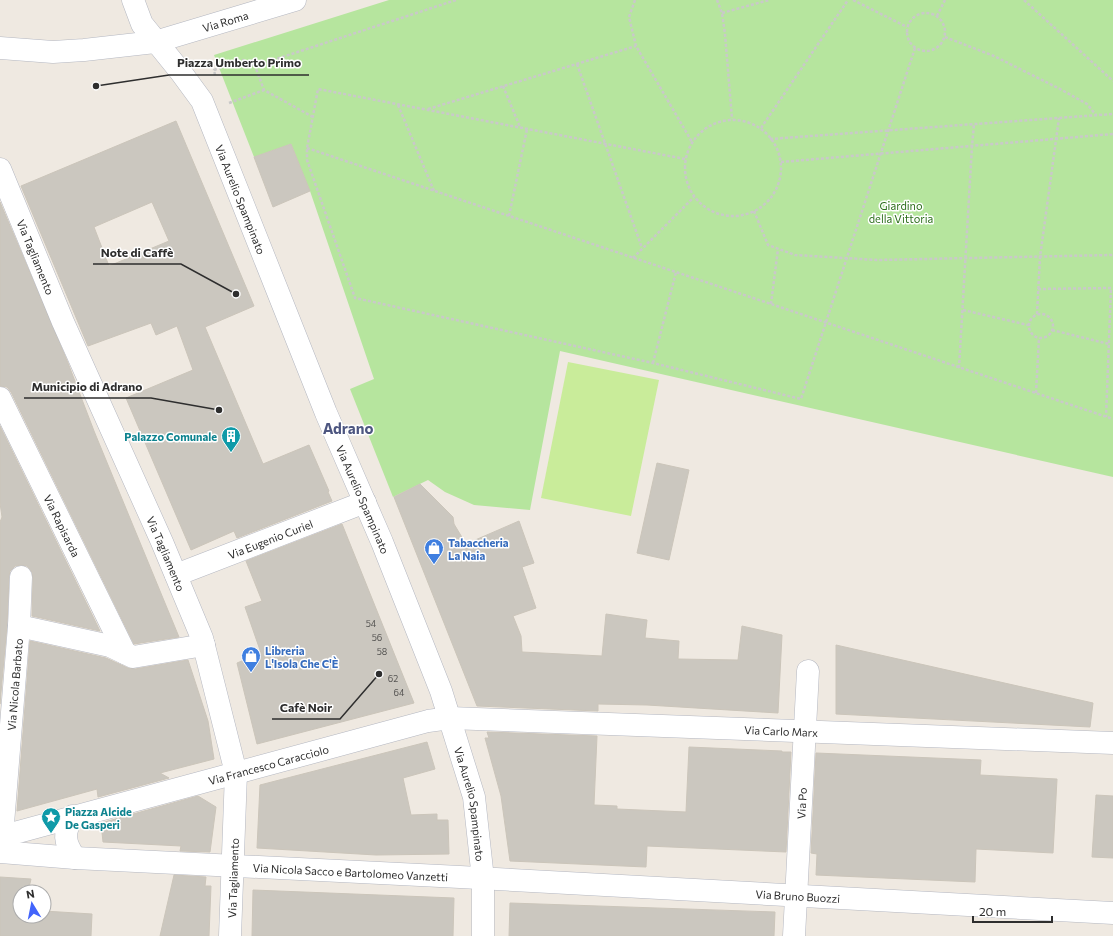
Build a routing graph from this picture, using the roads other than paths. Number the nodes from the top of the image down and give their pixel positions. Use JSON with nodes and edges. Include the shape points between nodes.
{"nodes":[{"id":1,"x":132,"y":0,"type":"edge"},
{"id":2,"x":295,"y":0,"type":"edge"},
{"id":3,"x":155,"y":42,"type":"junction"},
{"id":4,"x":0,"y":48,"type":"edge"},
{"id":5,"x":0,"y":168,"type":"edge"},
{"id":6,"x":0,"y":398,"type":"edge"},
{"id":7,"x":365,"y":502,"type":"junction"},
{"id":8,"x":176,"y":575,"type":"junction"},
{"id":9,"x":21,"y":577,"type":"dead end"},
{"id":10,"x":19,"y":626,"type":"junction"},
{"id":11,"x":204,"y":644,"type":"junction"},
{"id":12,"x":125,"y":653,"type":"junction"},
{"id":13,"x":808,"y":671,"type":"dead end"},
{"id":14,"x":450,"y":718,"type":"junction"},
{"id":15,"x":804,"y":732,"type":"junction"},
{"id":16,"x":1113,"y":743,"type":"edge"},
{"id":17,"x":236,"y":773,"type":"junction"},
{"id":18,"x":81,"y":815,"type":"junction"},
{"id":19,"x":1,"y":842,"type":"edge"},
{"id":20,"x":75,"y":858,"type":"junction"},
{"id":21,"x":234,"y":866,"type":"junction"},
{"id":22,"x":483,"y":879,"type":"junction"},
{"id":23,"x":796,"y":896,"type":"junction"},
{"id":24,"x":1113,"y":912,"type":"edge"},
{"id":25,"x":230,"y":936,"type":"edge"},
{"id":26,"x":483,"y":936,"type":"edge"},
{"id":27,"x":794,"y":936,"type":"edge"}],
"edges":[{"from":1,"to":3,"type":"street","name":"Via Aurelio Spampinato","via":[[142,24]]},
{"from":2,"to":3,"type":"street","name":"Via Roma"},
{"from":3,"to":4,"type":"street","name":"Via Roma","via":[[53,52]]},
{"from":3,"to":7,"type":"street","name":"Via Aurelio Spampinato","via":[[202,101],[326,413]]},
{"from":5,"to":8,"type":"street","name":"Via Tagliamento","via":[[63,322]]},
{"from":6,"to":12,"type":"street","name":"Via Rapisarda"},
{"from":7,"to":8,"type":"street","name":"Via Eugenio Curiel"},
{"from":7,"to":14,"type":"street","name":"Via Aurelio Spampinato"},
{"from":8,"to":11,"type":"street","name":"Via Tagliamento"},
{"from":9,"to":10,"type":"street","name":"Via Nicola Barbato"},
{"from":10,"to":12,"type":"street","via":[[110,646]]},
{"from":10,"to":19,"type":"street","name":"Via Nicola Barbato"},
{"from":11,"to":12,"type":"street","via":[[133,657]]},
{"from":11,"to":17,"type":"street","name":"Via Tagliamento"},
{"from":13,"to":15,"type":"street","name":"Via Po"},
{"from":14,"to":15,"type":"street","name":"Via Carlo Marx"},
{"from":14,"to":17,"type":"street","name":"Via Francesco Caracciolo","via":[[428,721]]},
{"from":14,"to":22,"type":"street","name":"Via Aurelio Spampinato","via":[[474,797]]},
{"from":15,"to":16,"type":"street","name":"Via Carlo Marx"},
{"from":15,"to":23,"type":"street","name":"Via Po"},
{"from":17,"to":18,"type":"street","name":"Via Francesco Caracciolo"},
{"from":17,"to":21,"type":"street","name":"Via Tagliamento"},
{"from":18,"to":19,"type":"street","name":"Via Francesco Caracciolo"},
{"from":18,"to":20,"type":"street","via":[[67,826],[68,849]]},
{"from":19,"to":20,"type":"street","name":"Via Nicola Sacco e Bartolomeo Vanzetti"},
{"from":20,"to":21,"type":"street","name":"Via Nicola Sacco e Bartolomeo Vanzetti"},
{"from":21,"to":22,"type":"street","name":"Via Nicola Sacco e Bartolomeo Vanzetti"},
{"from":21,"to":25,"type":"street","name":"Via Tagliamento"},
{"from":22,"to":23,"type":"street","name":"Via Bruno Buozzi"},
{"from":22,"to":26,"type":"street","name":"Via Aurelio Spampinato"},
{"from":23,"to":24,"type":"street","name":"Via Bruno Buozzi"},
{"from":23,"to":27,"type":"street","name":"Via Po"}]}
